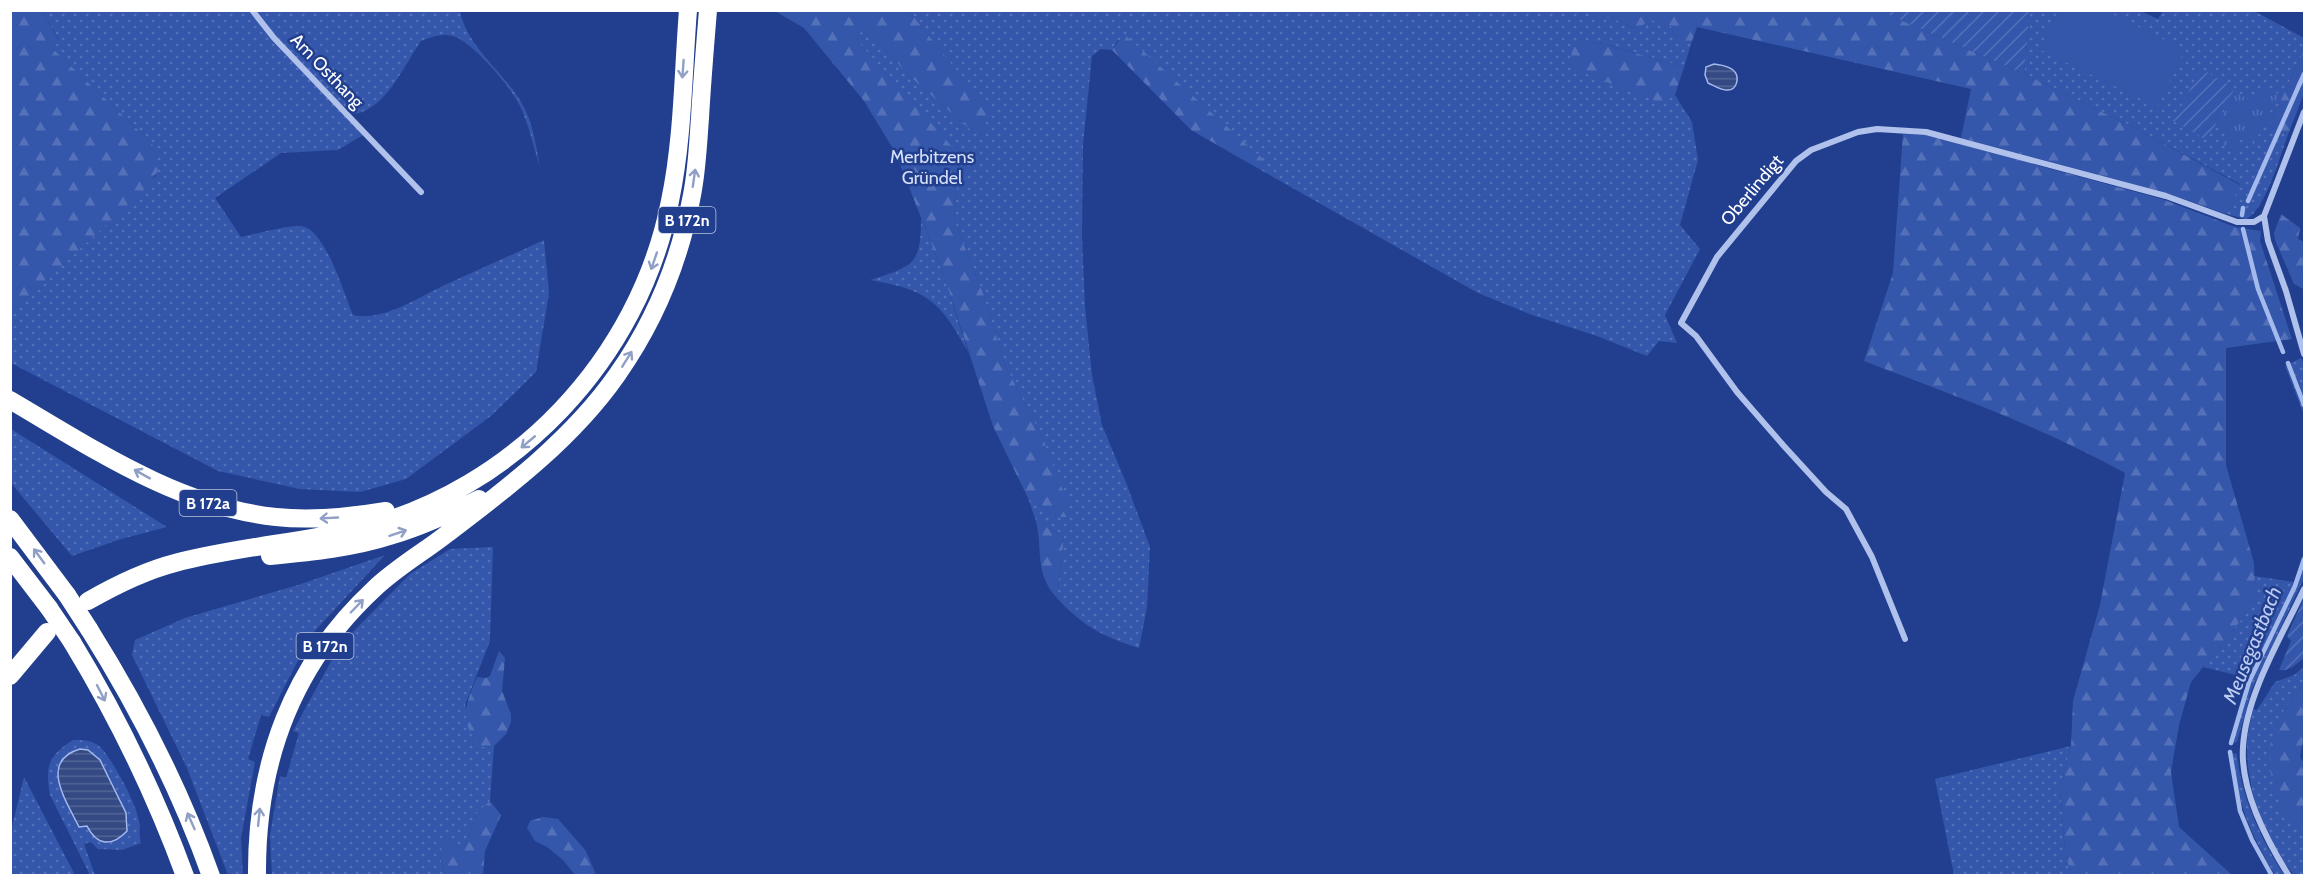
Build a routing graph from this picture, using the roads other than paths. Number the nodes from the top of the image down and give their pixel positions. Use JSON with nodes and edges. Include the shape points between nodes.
{"nodes":[{"id":1,"x":252,"y":10,"type":"edge"},
{"id":2,"x":688,"y":10,"type":"edge"},
{"id":3,"x":708,"y":10,"type":"edge"},
{"id":4,"x":2304,"y":112,"type":"edge"},
{"id":5,"x":421,"y":192,"type":"dead end"},
{"id":6,"x":2264,"y":216,"type":"junction"},
{"id":7,"x":2304,"y":354,"type":"edge"},
{"id":8,"x":10,"y":400,"type":"edge"},
{"id":9,"x":508,"y":486,"type":"junction"},
{"id":10,"x":429,"y":504,"type":"junction"},
{"id":11,"x":10,"y":519,"type":"edge"},
{"id":12,"x":10,"y":557,"type":"edge"},
{"id":13,"x":195,"y":560,"type":"junction"},
{"id":14,"x":2304,"y":589,"type":"edge"},
{"id":15,"x":88,"y":601,"type":"dead end"},
{"id":16,"x":47,"y":632,"type":"dead end"},
{"id":17,"x":1905,"y":639,"type":"dead end"},
{"id":18,"x":10,"y":676,"type":"edge"},
{"id":19,"x":171,"y":837,"type":"junction"},
{"id":20,"x":178,"y":876,"type":"edge"},
{"id":21,"x":185,"y":876,"type":"edge"},
{"id":22,"x":211,"y":876,"type":"edge"},
{"id":23,"x":257,"y":876,"type":"edge"},
{"id":24,"x":2289,"y":876,"type":"edge"}],
"edges":[{"from":1,"to":5,"type":"street","name":"Am Osthang"},
{"from":2,"to":10,"type":"highway","number":"B 172n","one_way":true,"via":[[670,201],[661,240],[619,335],[574,397],[524,446],[488,472]]},
{"from":9,"to":3,"type":"highway","number":"B 172n","one_way":true,"via":[[589,411],[639,342],[657,306],[678,251],[692,193]]},
{"from":4,"to":6,"type":"street"},
{"from":6,"to":7,"type":"street","via":[[2268,241]]},
{"from":6,"to":17,"type":"street","name":"Oberlindigt","via":[[2254,222],[2237,222],[2166,196],[1926,132],[1877,129],[1812,150],[1796,161],[1774,186],[1717,257],[1681,323],[1696,336],[1783,445],[1846,508],[1872,557]]},
{"from":10,"to":8,"type":"highway","number":"B 172a","one_way":true,"via":[[309,519],[229,509],[159,484]]},
{"from":13,"to":9,"type":"highway","number":"B 172n","one_way":true,"via":[[269,557],[353,545],[440,518]]},
{"from":23,"to":9,"type":"highway","number":"B 172n","one_way":true,"via":[[265,778],[288,709],[309,669],[347,617],[374,589]]},
{"from":10,"to":13,"type":"highway","number":"B 172n","via":[[357,529]]},
{"from":22,"to":11,"type":"highway","one_way":true,"bridge":true,"via":[[194,826],[111,664],[67,595]]},
{"from":12,"to":19,"type":"highway","one_way":true,"bridge":true,"via":[[49,608],[94,679]]},
{"from":13,"to":15,"type":"highway","number":"B 172n","via":[[153,570]]},
{"from":14,"to":24,"type":"street","via":[[2255,695],[2242,748],[2256,812]]},
{"from":16,"to":18,"type":"highway"},
{"from":19,"to":20,"type":"highway"},
{"from":19,"to":21,"type":"highway"}]}
